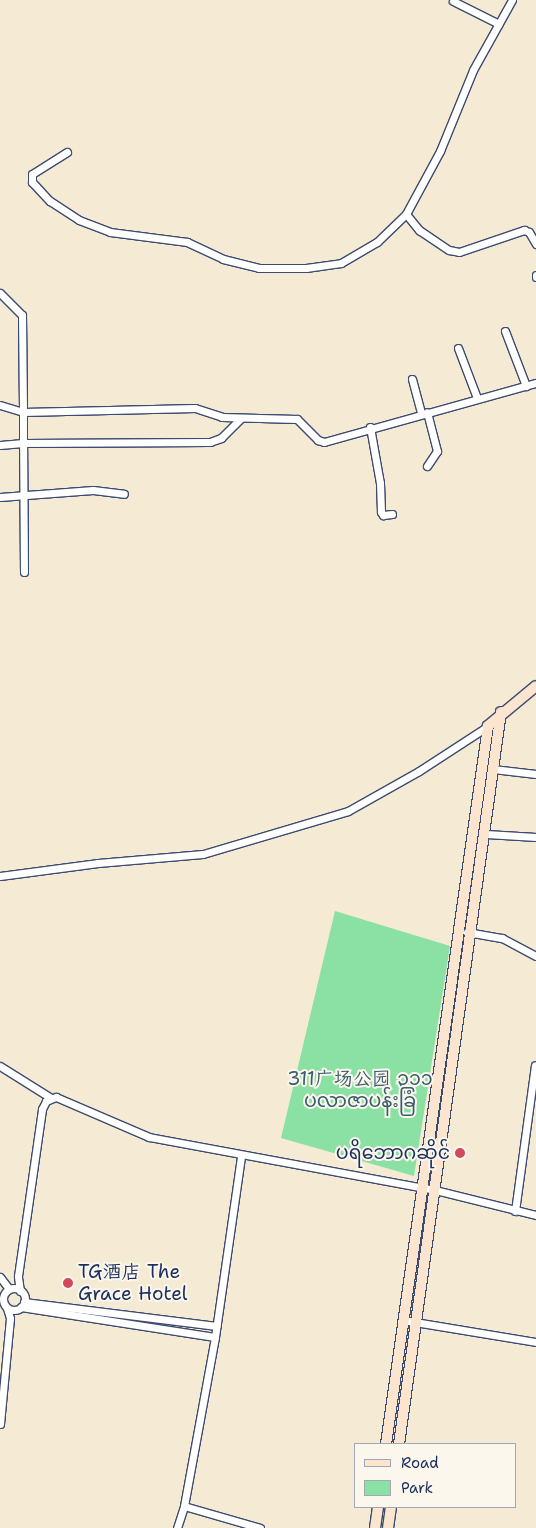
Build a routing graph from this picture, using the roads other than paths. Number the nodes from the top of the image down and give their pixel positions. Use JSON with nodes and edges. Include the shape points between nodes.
{"nodes":[{"id":1,"x":512,"y":0,"type":"edge"},
{"id":2,"x":452,"y":1,"type":"edge"},
{"id":3,"x":499,"y":24,"type":"junction"},
{"id":4,"x":67,"y":152,"type":"dead end"},
{"id":5,"x":406,"y":214,"type":"junction"},
{"id":6,"x":536,"y":244,"type":"edge"},
{"id":7,"x":0,"y":293,"type":"edge"},
{"id":8,"x":505,"y":331,"type":"dead end"},
{"id":9,"x":458,"y":348,"type":"dead end"},
{"id":10,"x":412,"y":378,"type":"dead end"},
{"id":11,"x":536,"y":383,"type":"edge"},
{"id":12,"x":526,"y":386,"type":"junction"},
{"id":13,"x":477,"y":398,"type":"junction"},
{"id":14,"x":0,"y":405,"type":"edge"},
{"id":15,"x":23,"y":412,"type":"junction"},
{"id":16,"x":424,"y":412,"type":"junction"},
{"id":17,"x":241,"y":418,"type":"junction"},
{"id":18,"x":370,"y":427,"type":"junction"},
{"id":19,"x":23,"y":443,"type":"junction"},
{"id":20,"x":0,"y":444,"type":"edge"},
{"id":21,"x":426,"y":466,"type":"dead end"},
{"id":22,"x":124,"y":494,"type":"dead end"},
{"id":23,"x":23,"y":495,"type":"junction"},
{"id":24,"x":0,"y":497,"type":"edge"},
{"id":25,"x":392,"y":514,"type":"dead end"},
{"id":26,"x":24,"y":572,"type":"dead end"},
{"id":27,"x":536,"y":686,"type":"edge"},
{"id":28,"x":501,"y":712,"type":"junction"},
{"id":29,"x":488,"y":726,"type":"junction"},
{"id":30,"x":493,"y":769,"type":"junction"},
{"id":31,"x":536,"y":774,"type":"edge"},
{"id":32,"x":486,"y":834,"type":"junction"},
{"id":33,"x":536,"y":837,"type":"edge"},
{"id":34,"x":0,"y":876,"type":"edge"},
{"id":35,"x":459,"y":931,"type":"junction"},
{"id":36,"x":472,"y":933,"type":"junction"},
{"id":37,"x":536,"y":956,"type":"edge"},
{"id":38,"x":448,"y":1008,"type":"junction"},
{"id":39,"x":461,"y":1009,"type":"junction"},
{"id":40,"x":535,"y":1065,"type":"edge"},
{"id":41,"x":0,"y":1066,"type":"edge"},
{"id":42,"x":437,"y":1084,"type":"junction"},
{"id":43,"x":450,"y":1086,"type":"junction"},
{"id":44,"x":51,"y":1098,"type":"junction"},
{"id":45,"x":241,"y":1156,"type":"junction"},
{"id":46,"x":422,"y":1188,"type":"junction"},
{"id":47,"x":435,"y":1190,"type":"junction"},
{"id":48,"x":515,"y":1211,"type":"junction"},
{"id":49,"x":536,"y":1215,"type":"edge"},
{"id":50,"x":414,"y":1254,"type":"junction"},
{"id":51,"x":425,"y":1256,"type":"junction"},
{"id":52,"x":18,"y":1276,"type":"junction"},
{"id":53,"x":0,"y":1277,"type":"edge"},
{"id":54,"x":6,"y":1291,"type":"edge"},
{"id":55,"x":20,"y":1291,"type":"junction"},
{"id":56,"x":20,"y":1306,"type":"junction"},
{"id":57,"x":7,"y":1308,"type":"junction"},
{"id":58,"x":10,"y":1318,"type":"junction"},
{"id":59,"x":403,"y":1320,"type":"junction"},
{"id":60,"x":415,"y":1322,"type":"junction"},
{"id":61,"x":217,"y":1326,"type":"junction"},
{"id":62,"x":215,"y":1337,"type":"junction"},
{"id":63,"x":536,"y":1342,"type":"edge"},
{"id":64,"x":394,"y":1386,"type":"junction"},
{"id":65,"x":406,"y":1389,"type":"junction"},
{"id":66,"x":0,"y":1424,"type":"edge"},
{"id":67,"x":386,"y":1443,"type":"edge"},
{"id":68,"x":399,"y":1443,"type":"edge"},
{"id":69,"x":184,"y":1506,"type":"junction"},
{"id":70,"x":378,"y":1508,"type":"edge"},
{"id":71,"x":390,"y":1508,"type":"edge"},
{"id":72,"x":177,"y":1528,"type":"edge"},
{"id":73,"x":260,"y":1528,"type":"edge"},
{"id":74,"x":375,"y":1528,"type":"edge"},
{"id":75,"x":388,"y":1528,"type":"edge"}],
"edges":[{"from":1,"to":3,"type":"street"},
{"from":2,"to":3,"type":"street"},
{"from":3,"to":5,"type":"street","via":[[473,70],[440,151]]},
{"from":4,"to":5,"type":"street","via":[[32,174],[32,182],[50,201],[72,216],[110,232],[187,242],[240,265],[306,268],[341,263],[377,242]]},
{"from":5,"to":6,"type":"street","via":[[419,230],[449,250],[459,252],[524,230]]},
{"from":7,"to":15,"type":"street","via":[[22,315]]},
{"from":8,"to":12,"type":"street"},
{"from":9,"to":13,"type":"street"},
{"from":10,"to":16,"type":"street"},
{"from":11,"to":12,"type":"street"},
{"from":12,"to":13,"type":"street"},
{"from":13,"to":16,"type":"street"},
{"from":14,"to":15,"type":"street"},
{"from":15,"to":17,"type":"street","via":[[195,408],[222,417]]},
{"from":15,"to":19,"type":"street"},
{"from":16,"to":18,"type":"street"},
{"from":16,"to":21,"type":"street","via":[[437,451]]},
{"from":17,"to":18,"type":"street","via":[[298,418],[318,440],[324,442]]},
{"from":17,"to":19,"type":"street","via":[[221,438],[210,442]]},
{"from":18,"to":25,"type":"street","via":[[380,483],[381,512],[387,516]]},
{"from":19,"to":20,"type":"street"},
{"from":19,"to":23,"type":"street"},
{"from":22,"to":23,"type":"street","via":[[93,490]]},
{"from":23,"to":24,"type":"street"},
{"from":23,"to":26,"type":"street"},
{"from":27,"to":28,"type":"main road"},
{"from":28,"to":29,"type":"main road"},
{"from":28,"to":30,"type":"main road"},
{"from":29,"to":34,"type":"street","via":[[419,771],[340,814],[204,854]]},
{"from":29,"to":35,"type":"main road"},
{"from":30,"to":31,"type":"street"},
{"from":30,"to":32,"type":"main road"},
{"from":32,"to":33,"type":"street"},
{"from":32,"to":36,"type":"main road"},
{"from":35,"to":36,"type":"street"},
{"from":35,"to":38,"type":"main road"},
{"from":36,"to":37,"type":"street","via":[[502,938]]},
{"from":36,"to":39,"type":"main road"},
{"from":38,"to":39,"type":"main road"},
{"from":38,"to":42,"type":"main road"},
{"from":39,"to":43,"type":"main road"},
{"from":40,"to":48,"type":"street"},
{"from":41,"to":44,"type":"street"},
{"from":42,"to":43,"type":"main road"},
{"from":42,"to":46,"type":"main road"},
{"from":43,"to":47,"type":"main road"},
{"from":44,"to":45,"type":"street","via":[[60,1098],[149,1137]]},
{"from":44,"to":52,"type":"street","via":[[42,1110]]},
{"from":45,"to":46,"type":"street"},
{"from":45,"to":61,"type":"street"},
{"from":46,"to":47,"type":"street"},
{"from":46,"to":50,"type":"main road"},
{"from":47,"to":48,"type":"street"},
{"from":47,"to":51,"type":"main road"},
{"from":48,"to":49,"type":"street"},
{"from":50,"to":51,"type":"main road"},
{"from":50,"to":59,"type":"main road"},
{"from":51,"to":60,"type":"main road"},
{"from":52,"to":54,"type":"street"},
{"from":52,"to":55,"type":"street"},
{"from":53,"to":54,"type":"street"},
{"from":54,"to":55,"type":"street"},
{"from":54,"to":57,"type":"street","via":[[3,1303]]},
{"from":55,"to":56,"type":"street"},
{"from":56,"to":57,"type":"street"},
{"from":56,"to":58,"type":"street"},
{"from":56,"to":61,"type":"street"},
{"from":56,"to":62,"type":"street"},
{"from":57,"to":58,"type":"street"},
{"from":58,"to":66,"type":"street"},
{"from":59,"to":60,"type":"street"},
{"from":59,"to":64,"type":"main road"},
{"from":60,"to":63,"type":"street"},
{"from":60,"to":65,"type":"main road"},
{"from":61,"to":62,"type":"street"},
{"from":62,"to":69,"type":"street"},
{"from":64,"to":65,"type":"main road"},
{"from":64,"to":67,"type":"main road"},
{"from":65,"to":68,"type":"main road"},
{"from":69,"to":72,"type":"street"},
{"from":69,"to":73,"type":"street"},
{"from":70,"to":74,"type":"main road"},
{"from":71,"to":75,"type":"main road"}]}
